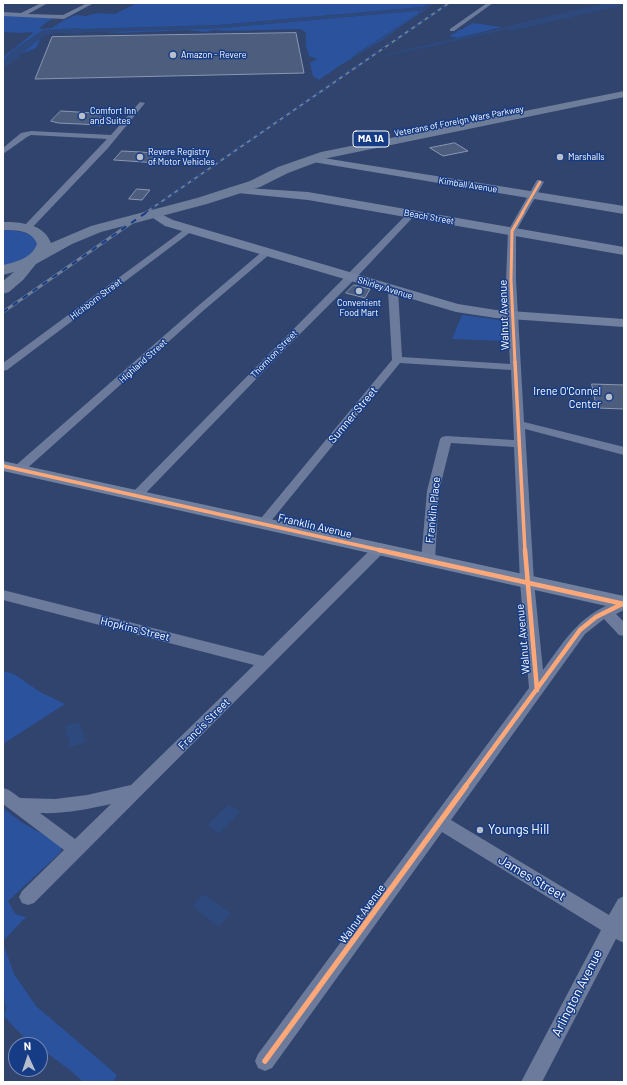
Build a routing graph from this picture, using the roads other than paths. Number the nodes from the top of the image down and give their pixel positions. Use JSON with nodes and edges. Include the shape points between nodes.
{"nodes":[{"id":1,"x":45,"y":3,"type":"edge"},
{"id":2,"x":91,"y":3,"type":"edge"},
{"id":3,"x":490,"y":3,"type":"edge"},
{"id":4,"x":3,"y":14,"type":"edge"},
{"id":5,"x":21,"y":15,"type":"junction"},
{"id":6,"x":452,"y":30,"type":"dead end"},
{"id":7,"x":624,"y":89,"type":"edge"},
{"id":8,"x":624,"y":94,"type":"edge"},
{"id":9,"x":142,"y":103,"type":"dead end"},
{"id":10,"x":113,"y":137,"type":"junction"},
{"id":11,"x":3,"y":152,"type":"edge"},
{"id":12,"x":311,"y":159,"type":"junction"},
{"id":13,"x":540,"y":182,"type":"dead end"},
{"id":14,"x":232,"y":190,"type":"junction"},
{"id":15,"x":532,"y":195,"type":"junction"},
{"id":16,"x":624,"y":210,"type":"edge"},
{"id":17,"x":158,"y":214,"type":"junction"},
{"id":18,"x":412,"y":214,"type":"junction"},
{"id":19,"x":3,"y":219,"type":"edge"},
{"id":20,"x":3,"y":226,"type":"edge"},
{"id":21,"x":107,"y":226,"type":"junction"},
{"id":22,"x":26,"y":229,"type":"junction"},
{"id":23,"x":189,"y":229,"type":"junction"},
{"id":24,"x":512,"y":231,"type":"junction"},
{"id":25,"x":624,"y":251,"type":"edge"},
{"id":26,"x":267,"y":252,"type":"junction"},
{"id":27,"x":32,"y":259,"type":"junction"},
{"id":28,"x":3,"y":270,"type":"edge"},
{"id":29,"x":20,"y":274,"type":"junction"},
{"id":30,"x":351,"y":278,"type":"junction"},
{"id":31,"x":3,"y":282,"type":"edge"},
{"id":32,"x":3,"y":289,"type":"edge"},
{"id":33,"x":393,"y":290,"type":"junction"},
{"id":34,"x":512,"y":315,"type":"junction"},
{"id":35,"x":624,"y":323,"type":"edge"},
{"id":36,"x":398,"y":360,"type":"junction"},
{"id":37,"x":3,"y":368,"type":"edge"},
{"id":38,"x":515,"y":368,"type":"junction"},
{"id":39,"x":518,"y":424,"type":"junction"},
{"id":40,"x":519,"y":444,"type":"junction"},
{"id":41,"x":624,"y":451,"type":"edge"},
{"id":42,"x":11,"y":467,"type":"edge"},
{"id":43,"x":137,"y":495,"type":"junction"},
{"id":44,"x":264,"y":524,"type":"junction"},
{"id":45,"x":378,"y":549,"type":"junction"},
{"id":46,"x":428,"y":560,"type":"junction"},
{"id":47,"x":527,"y":582,"type":"junction"},
{"id":48,"x":3,"y":595,"type":"edge"},
{"id":49,"x":618,"y":606,"type":"edge"},
{"id":50,"x":624,"y":631,"type":"edge"},
{"id":51,"x":266,"y":662,"type":"junction"},
{"id":52,"x":537,"y":690,"type":"junction"},
{"id":53,"x":136,"y":791,"type":"junction"},
{"id":54,"x":3,"y":795,"type":"edge"},
{"id":55,"x":17,"y":805,"type":"junction"},
{"id":56,"x":440,"y":822,"type":"junction"},
{"id":57,"x":76,"y":849,"type":"junction"},
{"id":58,"x":28,"y":897,"type":"dead end"},
{"id":59,"x":624,"y":905,"type":"edge"},
{"id":60,"x":618,"y":930,"type":"edge"},
{"id":61,"x":265,"y":1061,"type":"dead end"},
{"id":62,"x":531,"y":1082,"type":"edge"}],
"edges":[{"from":1,"to":5,"type":"street"},
{"from":2,"to":5,"type":"street","via":[[64,17]]},
{"from":3,"to":6,"type":"street"},
{"from":4,"to":5,"type":"street"},
{"from":7,"to":14,"type":"highway","name":"Veterans of Foreign Wars Parkway","number":"MA 1A","via":[[318,150],[267,168]]},
{"from":8,"to":12,"type":"highway","name":"Veterans of Foreign Wars Parkway","number":"MA 1A"},
{"from":9,"to":10,"type":"street"},
{"from":10,"to":11,"type":"street","via":[[31,133],[24,135]]},
{"from":10,"to":22,"type":"street"},
{"from":12,"to":14,"type":"highway","name":"Veterans of Foreign Wars Parkway","number":"MA 1A","via":[[254,184]]},
{"from":12,"to":15,"type":"street","name":"Kimball Avenue"},
{"from":13,"to":15,"type":"street","name":"Walnut Avenue"},
{"from":14,"to":17,"type":"highway","name":"Veterans of Foreign Wars Parkway","number":"MA 1A"},
{"from":14,"to":18,"type":"street","name":"Beach Street","via":[[298,194]]},
{"from":15,"to":16,"type":"street","name":"Kimball Avenue"},
{"from":15,"to":24,"type":"street","name":"Walnut Avenue"},
{"from":17,"to":21,"type":"highway","name":"Veterans of Foreign Wars Parkway","number":"MA 1A"},
{"from":17,"to":23,"type":"street","name":"Shirley Avenue","via":[[164,221]]},
{"from":18,"to":24,"type":"street","name":"Beach Street"},
{"from":18,"to":30,"type":"street","name":"Thornton Street"},
{"from":19,"to":22,"type":"highway"},
{"from":20,"to":22,"type":"highway","number":"MA 1A"},
{"from":21,"to":22,"type":"highway","name":"Veterans of Foreign Wars Parkway","number":"MA 1A","via":[[54,232]]},
{"from":21,"to":27,"type":"highway","name":"Veterans of Foreign Wars Parkway","number":"MA 1A","via":[[67,241]]},
{"from":22,"to":27,"type":"highway","via":[[40,235],[44,242],[41,251]]},
{"from":23,"to":26,"type":"street","name":"Shirley Avenue"},
{"from":23,"to":37,"type":"street","name":"Hichborn Street"},
{"from":24,"to":25,"type":"street","name":"Beach Street"},
{"from":24,"to":34,"type":"street","name":"Walnut Avenue"},
{"from":26,"to":30,"type":"street","name":"Shirley Avenue"},
{"from":26,"to":42,"type":"street","name":"Highland Street"},
{"from":27,"to":28,"type":"highway","name":"Veterans of Foreign Wars Parkway"},
{"from":27,"to":29,"type":"highway","number":"MA 1A"},
{"from":29,"to":31,"type":"highway","number":"MA 1A"},
{"from":29,"to":32,"type":"highway"},
{"from":30,"to":33,"type":"street","name":"Shirley Avenue"},
{"from":30,"to":43,"type":"street","name":"Thornton Street"},
{"from":33,"to":34,"type":"street","name":"Shirley Avenue","via":[[456,308]]},
{"from":33,"to":36,"type":"street"},
{"from":34,"to":35,"type":"street","name":"Shirley Avenue"},
{"from":34,"to":38,"type":"street","name":"Walnut Avenue"},
{"from":36,"to":38,"type":"street"},
{"from":36,"to":44,"type":"street","name":"Sumner Street"},
{"from":38,"to":39,"type":"street","name":"Walnut Avenue"},
{"from":39,"to":40,"type":"street","name":"Walnut Avenue"},
{"from":39,"to":41,"type":"street"},
{"from":40,"to":46,"type":"street","name":"Franklin Place","via":[[446,439],[433,491]]},
{"from":40,"to":47,"type":"street","name":"Walnut Avenue"},
{"from":42,"to":43,"type":"street","name":"Franklin Avenue"},
{"from":43,"to":44,"type":"street","name":"Franklin Avenue"},
{"from":44,"to":45,"type":"street","name":"Franklin Avenue"},
{"from":45,"to":46,"type":"street","name":"Franklin Avenue"},
{"from":45,"to":51,"type":"street","name":"Francis Street"},
{"from":46,"to":47,"type":"street","name":"Franklin Avenue"},
{"from":47,"to":49,"type":"street","name":"Franklin Avenue"},
{"from":47,"to":52,"type":"street","name":"Walnut Avenue"},
{"from":48,"to":51,"type":"street","name":"Hopkins Street"},
{"from":49,"to":50,"type":"street"},
{"from":49,"to":52,"type":"street","via":[[587,622]]},
{"from":51,"to":53,"type":"street","name":"Francis Street"},
{"from":52,"to":56,"type":"street","name":"Walnut Avenue"},
{"from":53,"to":55,"type":"street","via":[[55,806]]},
{"from":53,"to":57,"type":"street","name":"Francis Street"},
{"from":54,"to":55,"type":"street"},
{"from":55,"to":57,"type":"street"},
{"from":56,"to":60,"type":"street","name":"James Street"},
{"from":56,"to":61,"type":"street","name":"Walnut Avenue"},
{"from":57,"to":58,"type":"street","name":"Francis Street"},
{"from":59,"to":60,"type":"street","name":"Arlington Avenue"},
{"from":60,"to":62,"type":"street","name":"Arlington Avenue"}]}
